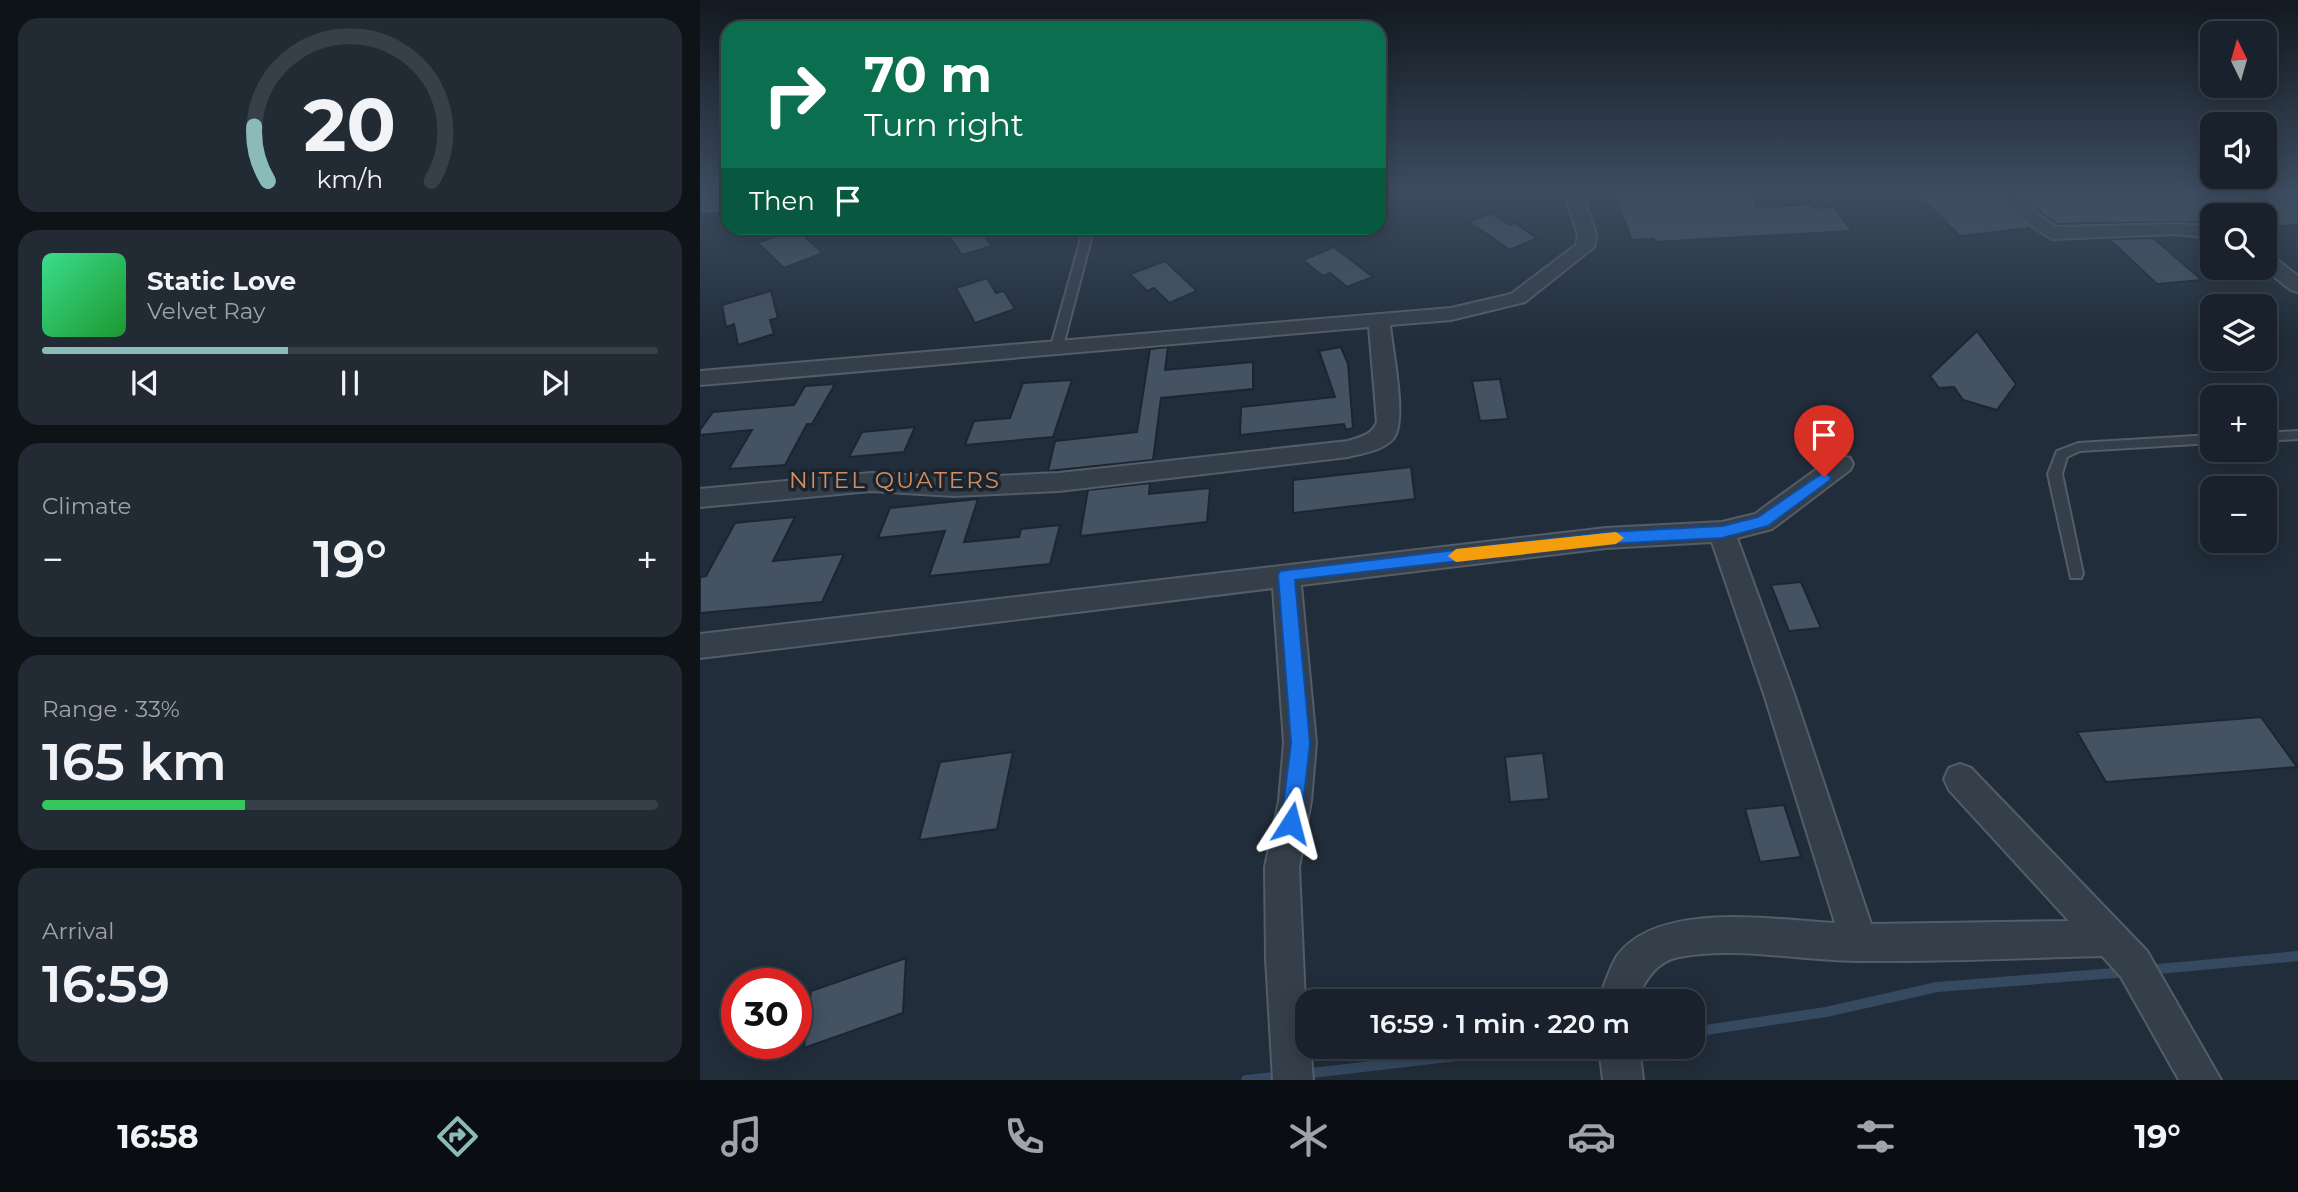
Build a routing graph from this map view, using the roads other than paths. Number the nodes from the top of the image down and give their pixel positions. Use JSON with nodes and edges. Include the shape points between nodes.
{"nodes":[{"id":1,"x":1086,"y":239,"type":"edge"},
{"id":2,"x":1587,"y":239,"type":"edge"},
{"id":3,"x":2277,"y":269,"type":"edge"},
{"id":4,"x":2298,"y":286,"type":"edge"},
{"id":5,"x":1378,"y":320,"type":"junction"},
{"id":6,"x":1057,"y":346,"type":"junction"},
{"id":7,"x":700,"y":378,"type":"edge"},
{"id":8,"x":2298,"y":435,"type":"edge"},
{"id":9,"x":2277,"y":436,"type":"edge"},
{"id":10,"x":2200,"y":440,"type":"edge"},
{"id":11,"x":1841,"y":464,"type":"dead end"},
{"id":12,"x":700,"y":498,"type":"edge"},
{"id":13,"x":1722,"y":532,"type":"junction"},
{"id":14,"x":2076,"y":574,"type":"dead end"},
{"id":15,"x":1286,"y":575,"type":"junction"},
{"id":16,"x":700,"y":646,"type":"edge"},
{"id":17,"x":1960,"y":779,"type":"dead end"},
{"id":18,"x":2108,"y":938,"type":"junction"},
{"id":19,"x":1859,"y":943,"type":"junction"},
{"id":20,"x":1622,"y":989,"type":"edge"},
{"id":21,"x":2152,"y":999,"type":"joint"},
{"id":22,"x":1292,"y":1071,"type":"edge"},
{"id":23,"x":2201,"y":1080,"type":"edge"}],
"edges":[{"from":1,"to":6,"type":"lane"},
{"from":2,"to":5,"type":"street","via":[[1527,293],[1505,303]]},
{"from":3,"to":4,"type":"street"},
{"from":5,"to":6,"type":"street"},
{"from":5,"to":12,"type":"street","via":[[1389,422],[1385,433],[1373,442],[1348,449],[1059,482],[954,487],[871,482]]},
{"from":6,"to":7,"type":"street"},
{"from":8,"to":9,"type":"lane"},
{"from":10,"to":14,"type":"lane","via":[[2078,447],[2062,454],[2055,474]]},
{"from":11,"to":13,"type":"street","via":[[1763,522]]},
{"from":13,"to":15,"type":"street","via":[[1606,538]]},
{"from":13,"to":19,"type":"street"},
{"from":15,"to":16,"type":"street"},
{"from":15,"to":22,"type":"street","via":[[1300,743],[1296,801],[1282,867]]},
{"from":17,"to":18,"type":"street"},
{"from":18,"to":19,"type":"street"},
{"from":18,"to":21,"type":"street","via":[[2134,964]]},
{"from":19,"to":20,"type":"street","via":[[1733,936],[1676,939],[1647,953],[1629,970]]},
{"from":21,"to":23,"type":"street"}]}
